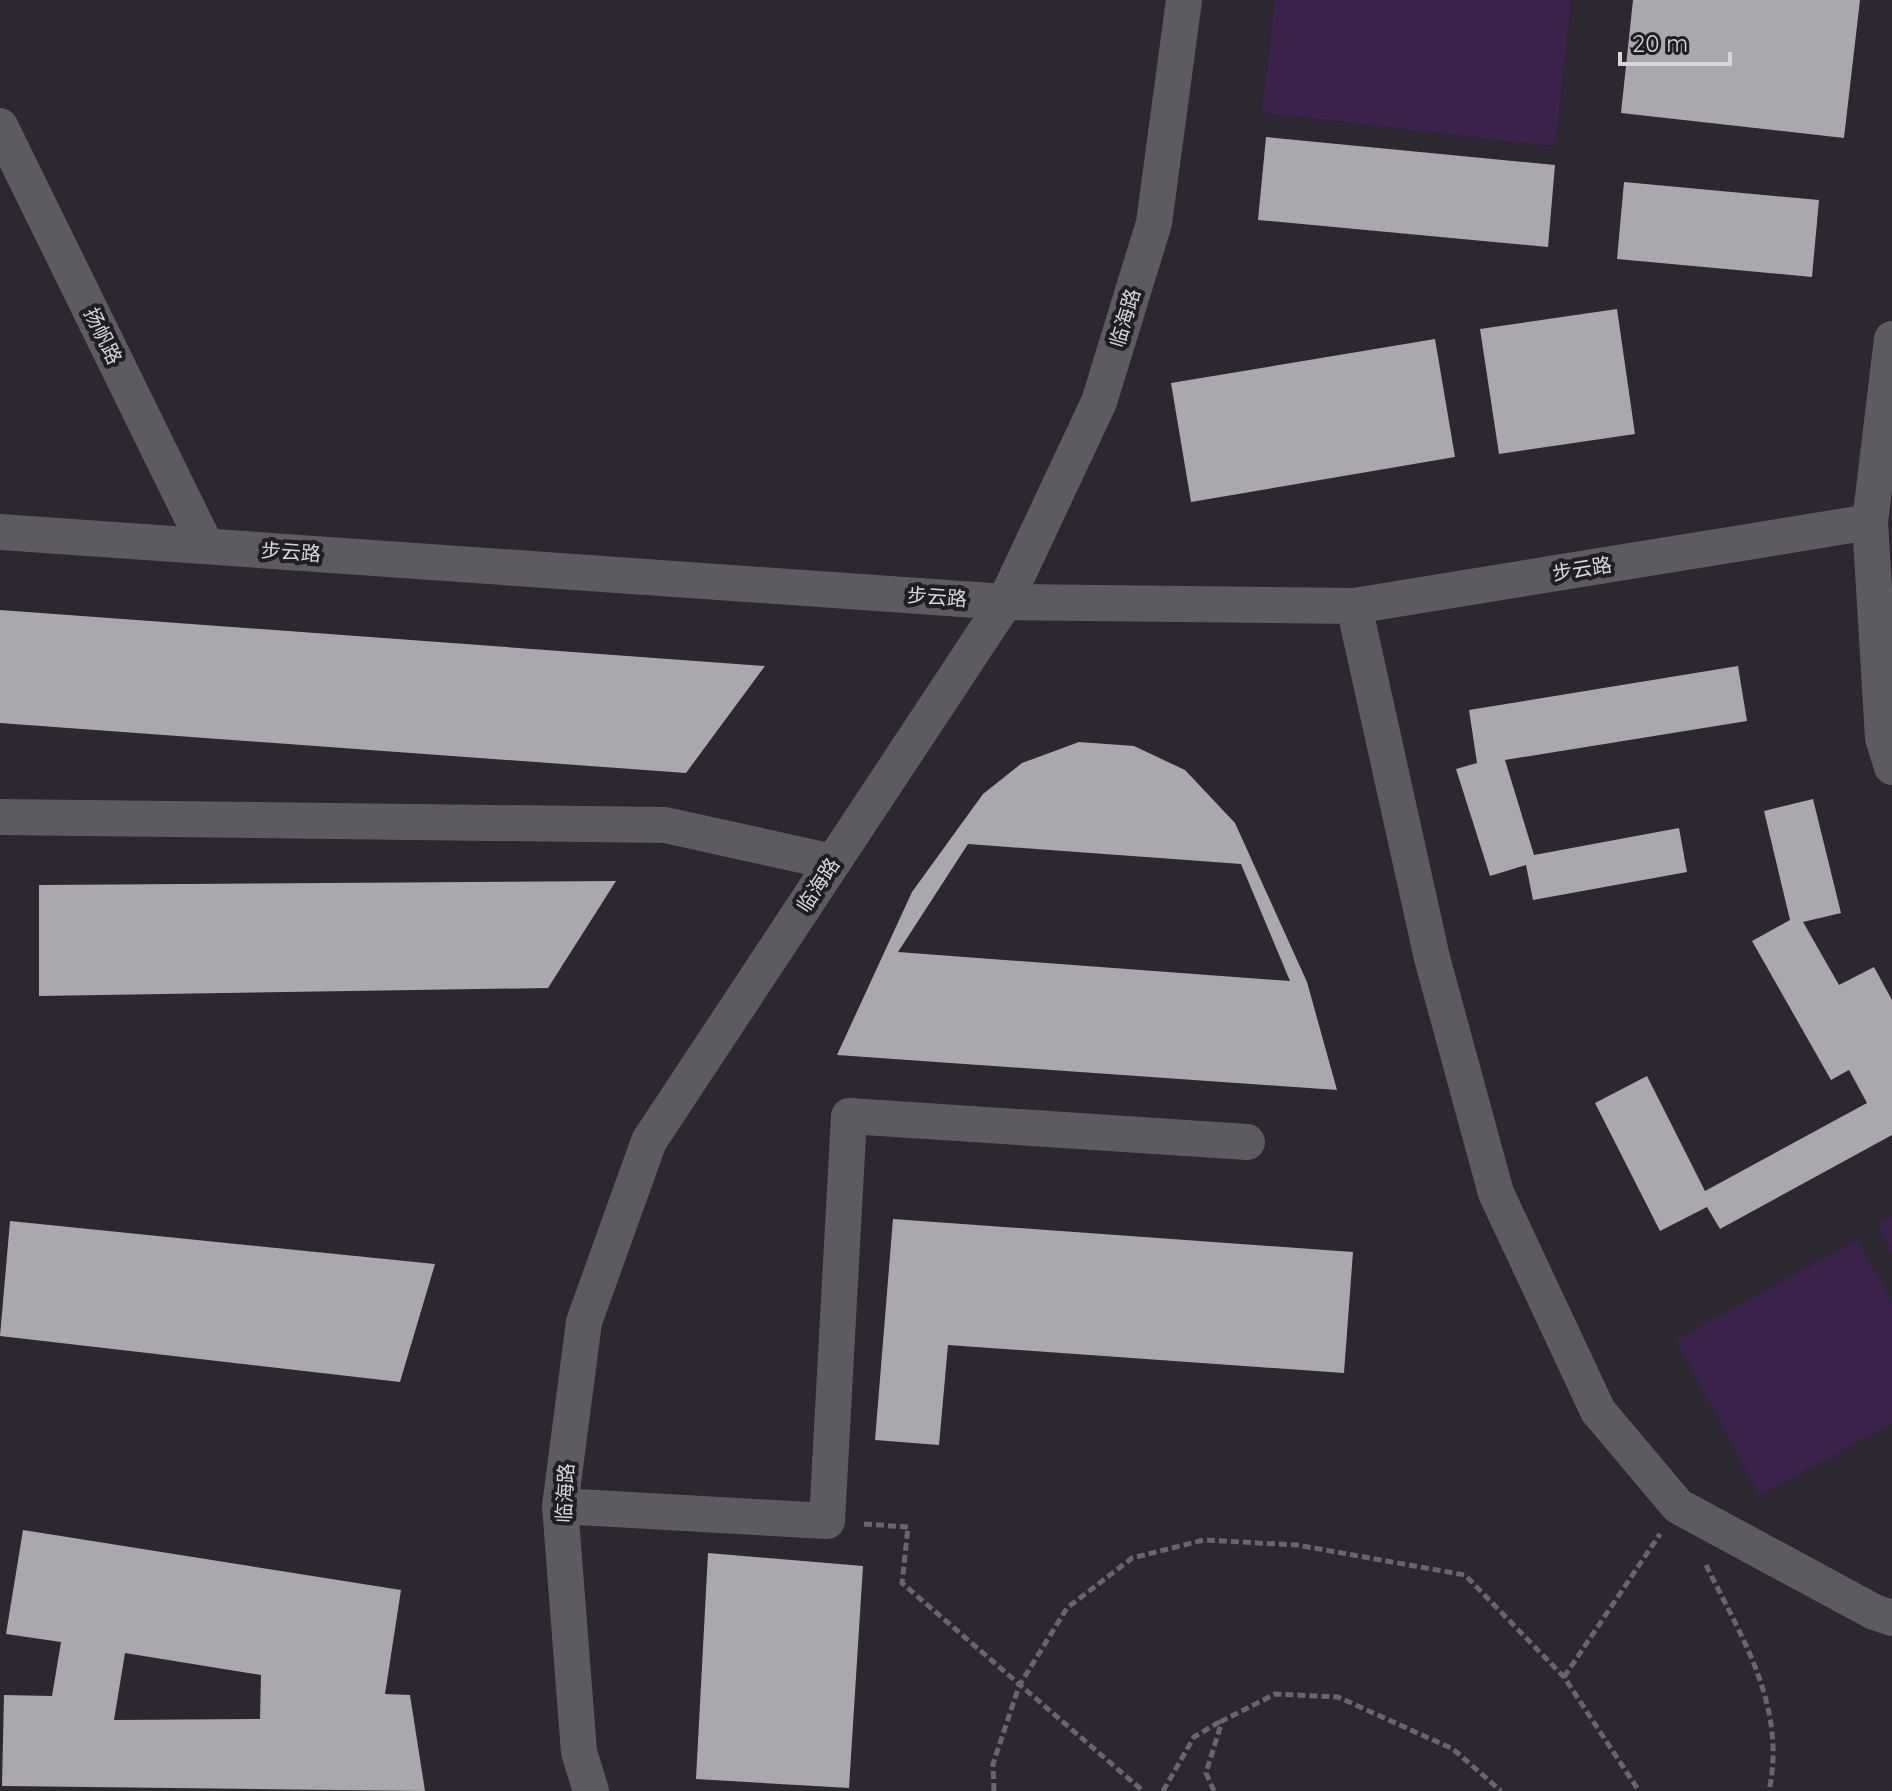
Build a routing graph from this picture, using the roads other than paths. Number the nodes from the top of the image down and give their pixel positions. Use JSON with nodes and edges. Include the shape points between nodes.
{"nodes":[{"id":1,"x":1184,"y":0,"type":"edge"},
{"id":2,"x":0,"y":126,"type":"edge"},
{"id":3,"x":1892,"y":339,"type":"edge"},
{"id":4,"x":1870,"y":522,"type":"junction"},
{"id":5,"x":0,"y":532,"type":"edge"},
{"id":6,"x":206,"y":546,"type":"junction"},
{"id":7,"x":1005,"y":602,"type":"junction"},
{"id":8,"x":1354,"y":606,"type":"junction"},
{"id":9,"x":1892,"y":767,"type":"edge"},
{"id":10,"x":0,"y":817,"type":"edge"},
{"id":11,"x":833,"y":862,"type":"junction"},
{"id":12,"x":1247,"y":1142,"type":"dead end"},
{"id":13,"x":560,"y":1506,"type":"junction"},
{"id":14,"x":1892,"y":1618,"type":"edge"},
{"id":15,"x":591,"y":1791,"type":"edge"}],
"edges":[{"from":1,"to":7,"type":"street","name":"临海路","via":[[1154,223],[1099,402]]},
{"from":2,"to":6,"type":"street","name":"扬帆路"},
{"from":3,"to":4,"type":"street"},
{"from":4,"to":8,"type":"street","name":"步云路"},
{"from":4,"to":9,"type":"street","via":[[1883,738]]},
{"from":5,"to":6,"type":"street","name":"步云路"},
{"from":6,"to":7,"type":"street","name":"步云路"},
{"from":7,"to":8,"type":"street","name":"步云路"},
{"from":7,"to":11,"type":"street","name":"临海路"},
{"from":8,"to":14,"type":"street","via":[[1432,958],[1496,1193],[1598,1411],[1678,1506]]},
{"from":10,"to":11,"type":"street","via":[[665,825]]},
{"from":11,"to":13,"type":"street","name":"临海路","via":[[649,1141],[584,1322]]},
{"from":12,"to":13,"type":"street","via":[[849,1116],[827,1521]]},
{"from":13,"to":15,"type":"street","name":"临海路","via":[[579,1752]]}]}
